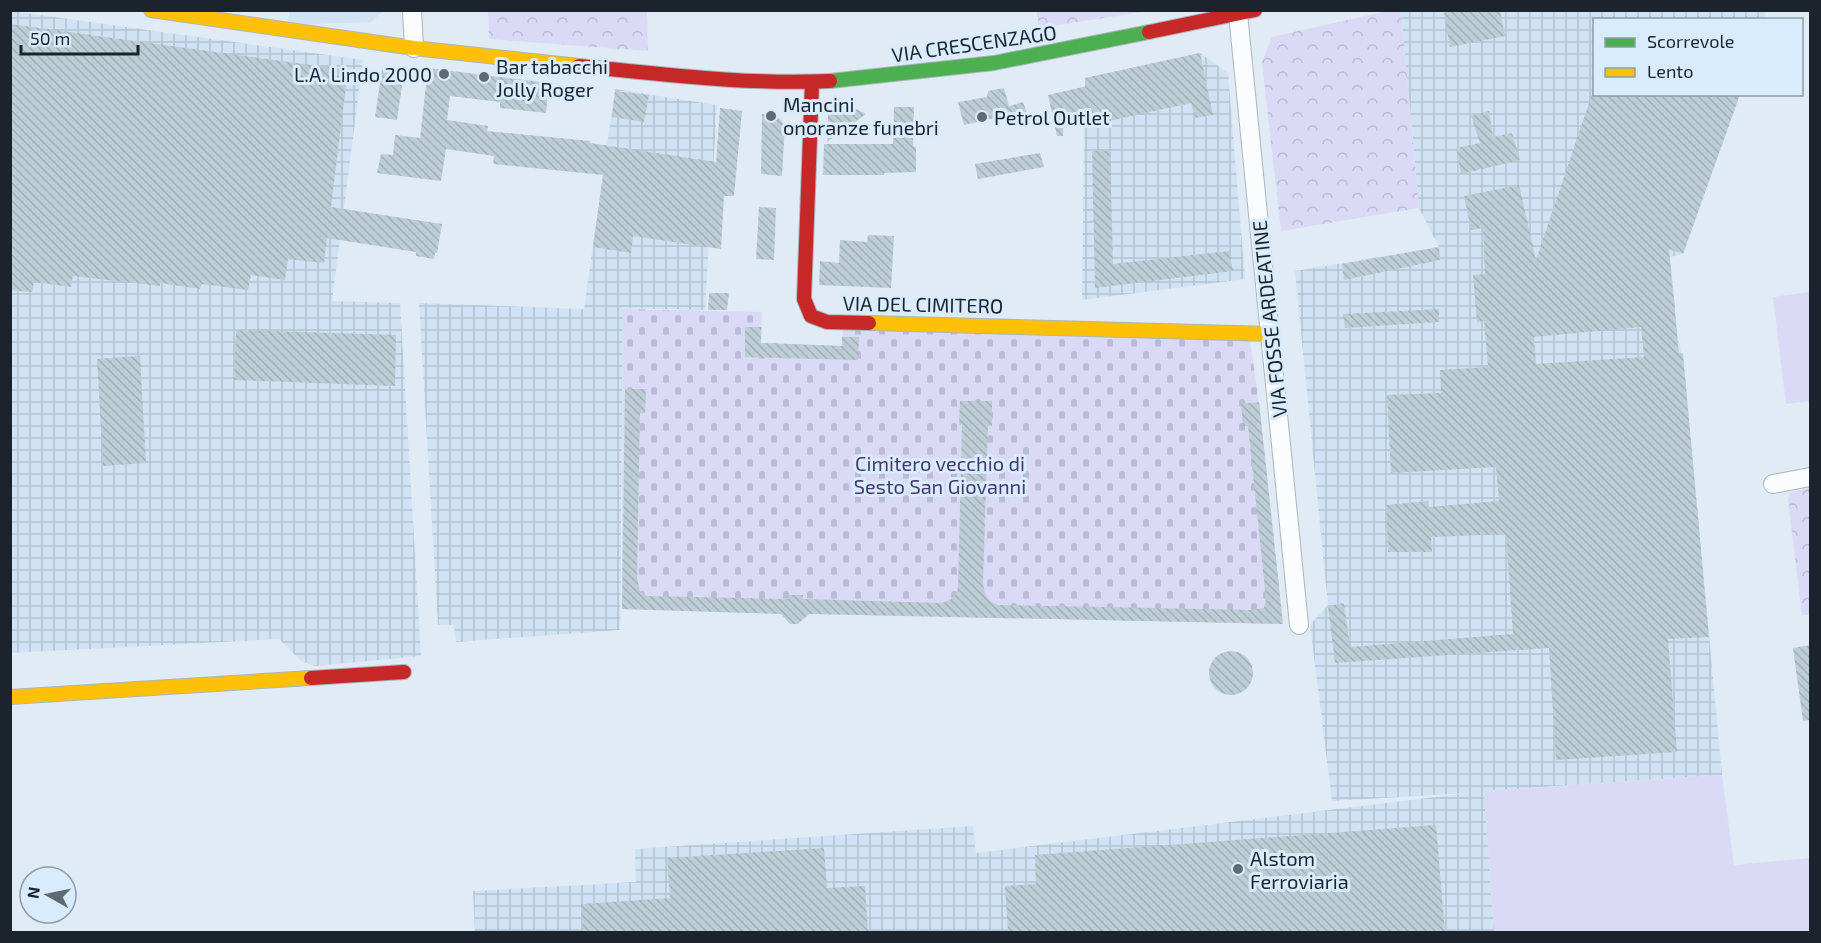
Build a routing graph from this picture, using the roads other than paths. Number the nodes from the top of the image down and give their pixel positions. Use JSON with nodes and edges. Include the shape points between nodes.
{"nodes":[{"id":1,"x":152,"y":10,"type":"edge"},
{"id":2,"x":412,"y":10,"type":"edge"},
{"id":3,"x":1246,"y":12,"type":"edge"},
{"id":4,"x":414,"y":48,"type":"junction"},
{"id":5,"x":812,"y":82,"type":"junction"},
{"id":6,"x":1271,"y":334,"type":"junction"},
{"id":7,"x":1810,"y":477,"type":"edge"},
{"id":8,"x":1773,"y":484,"type":"dead end"},
{"id":9,"x":1299,"y":625,"type":"dead end"},
{"id":10,"x":404,"y":672,"type":"dead end"},
{"id":11,"x":10,"y":697,"type":"edge"}],
"edges":[{"from":1,"to":4,"type":"street","name":"VIA CRESCENZAGO"},
{"from":2,"to":4,"type":"street"},
{"from":3,"to":5,"type":"street","name":"VIA CRESCENZAGO","via":[[994,63]]},
{"from":3,"to":6,"type":"street","name":"VIA FOSSE ARDEATINE"},
{"from":4,"to":5,"type":"street","name":"VIA CRESCENZAGO","via":[[730,80]]},
{"from":5,"to":6,"type":"street","name":"VIA DEL CIMITERO","via":[[804,299],[811,316],[826,322]]},
{"from":6,"to":9,"type":"street","name":"VIA FOSSE ARDEATINE"},
{"from":7,"to":8,"type":"street"},
{"from":10,"to":11,"type":"street"}]}
